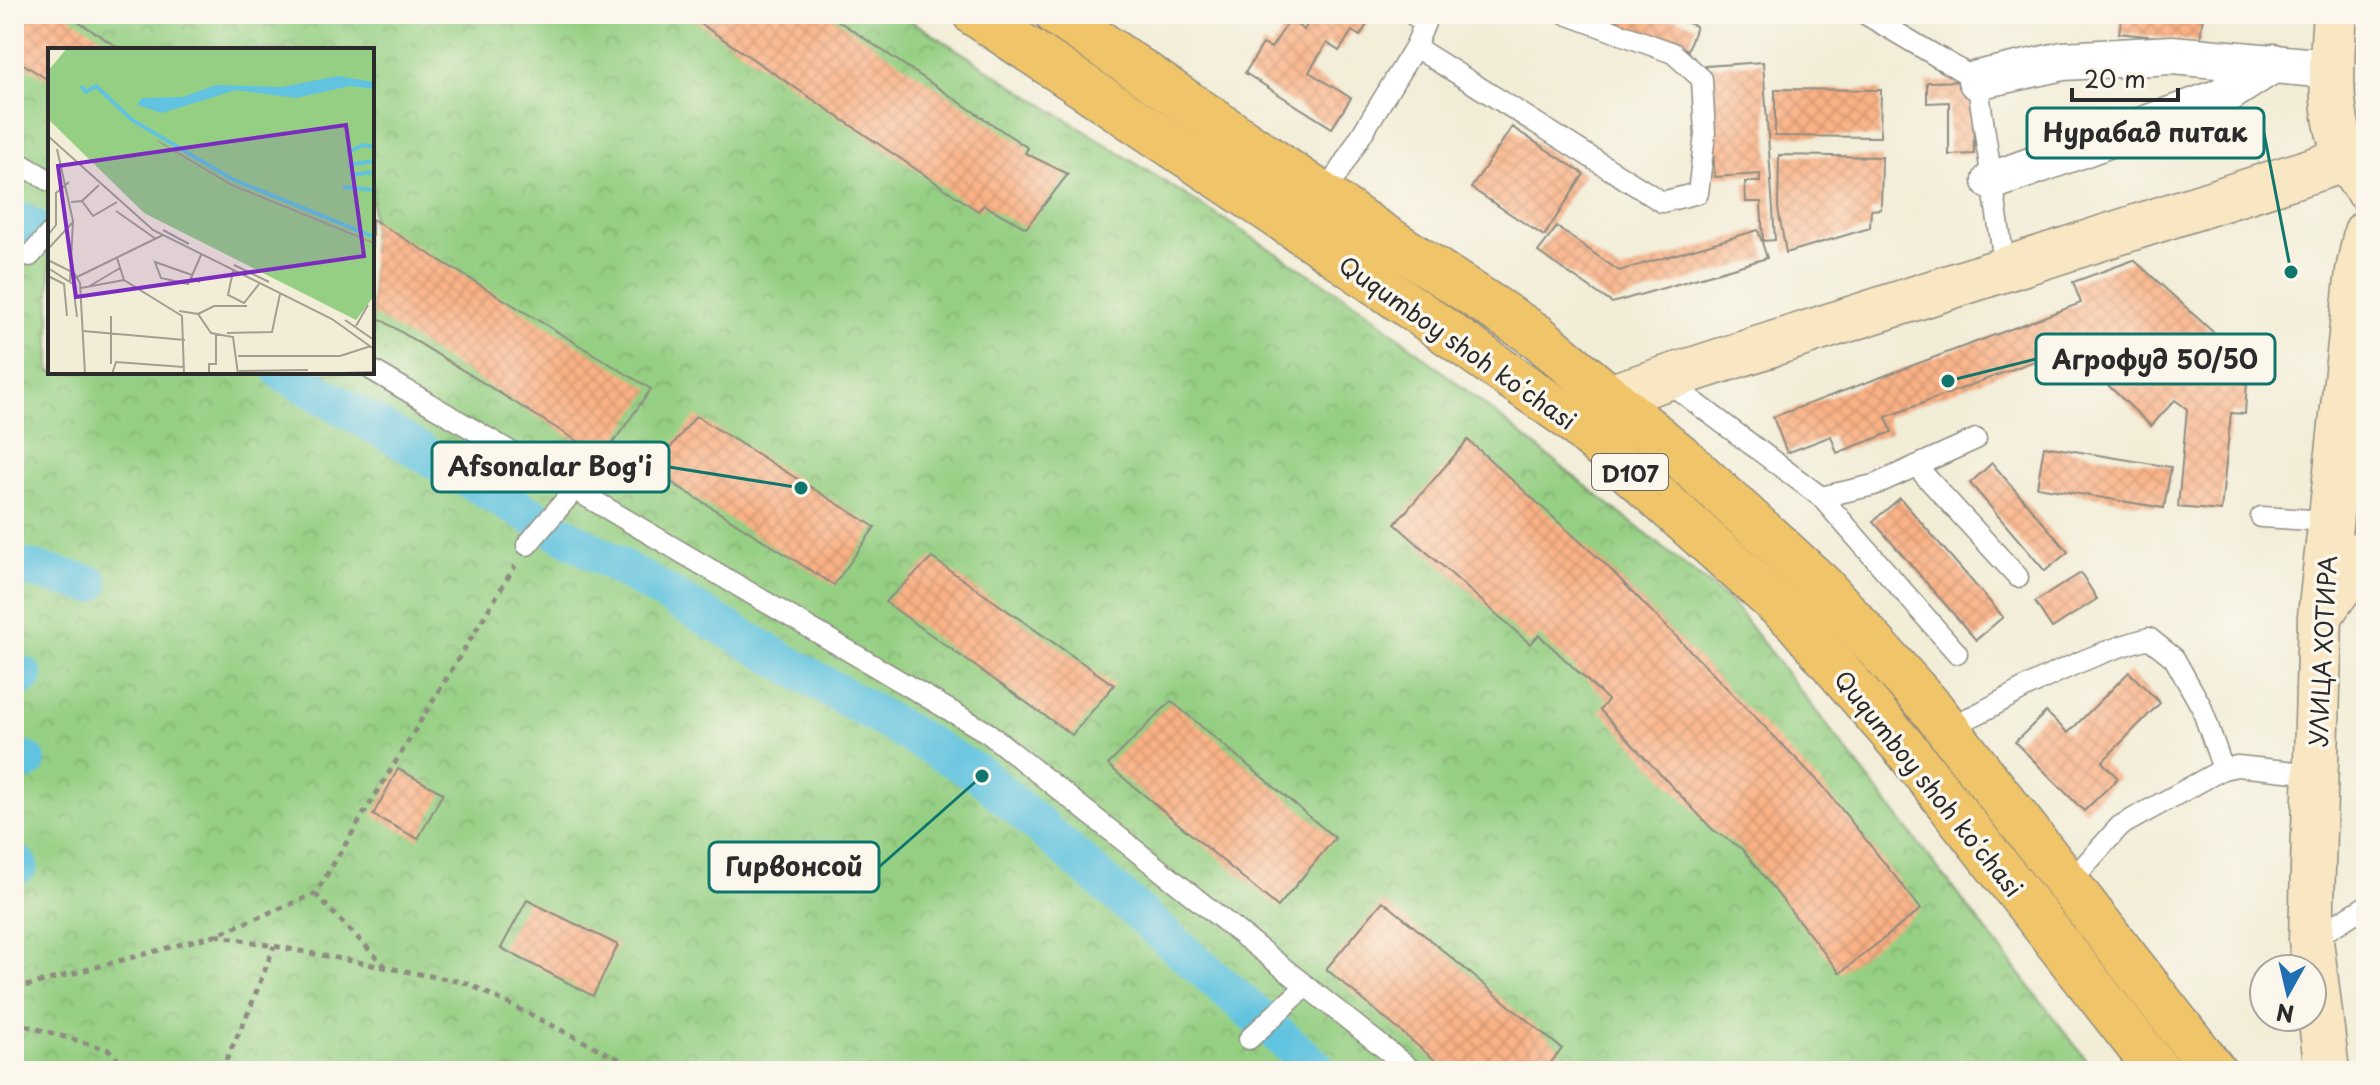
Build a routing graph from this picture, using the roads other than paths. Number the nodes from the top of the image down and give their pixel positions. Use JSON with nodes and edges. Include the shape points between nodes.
{"nodes":[{"id":1,"x":975,"y":14,"type":"edge"},
{"id":2,"x":1566,"y":14,"type":"edge"},
{"id":3,"x":1865,"y":14,"type":"edge"},
{"id":4,"x":2335,"y":14,"type":"edge"},
{"id":5,"x":1422,"y":17,"type":"edge"},
{"id":6,"x":1073,"y":19,"type":"edge"},
{"id":7,"x":1415,"y":47,"type":"junction"},
{"id":8,"x":2274,"y":63,"type":"junction"},
{"id":9,"x":2330,"y":69,"type":"junction"},
{"id":10,"x":1977,"y":80,"type":"junction"},
{"id":11,"x":14,"y":160,"type":"edge"},
{"id":12,"x":2359,"y":167,"type":"edge"},
{"id":13,"x":48,"y":180,"type":"edge"},
{"id":14,"x":1992,"y":181,"type":"junction"},
{"id":15,"x":1324,"y":196,"type":"junction"},
{"id":16,"x":2366,"y":232,"type":"edge"},
{"id":17,"x":48,"y":235,"type":"edge"},
{"id":18,"x":30,"y":256,"type":"dead end"},
{"id":19,"x":2005,"y":268,"type":"junction"},
{"id":20,"x":374,"y":371,"type":"edge"},
{"id":21,"x":1664,"y":379,"type":"junction"},
{"id":22,"x":1611,"y":396,"type":"junction"},
{"id":23,"x":1571,"y":419,"type":"junction"},
{"id":24,"x":1976,"y":439,"type":"dead end"},
{"id":25,"x":1916,"y":466,"type":"junction"},
{"id":26,"x":575,"y":489,"type":"junction"},
{"id":27,"x":1821,"y":497,"type":"junction"},
{"id":28,"x":2261,"y":517,"type":"dead end"},
{"id":29,"x":2330,"y":521,"type":"junction"},
{"id":30,"x":2366,"y":550,"type":"edge"},
{"id":31,"x":522,"y":553,"type":"road end"},
{"id":32,"x":2018,"y":577,"type":"dead end"},
{"id":33,"x":2320,"y":616,"type":"junction"},
{"id":34,"x":1957,"y":653,"type":"dead end"},
{"id":35,"x":1945,"y":726,"type":"junction"},
{"id":36,"x":2223,"y":769,"type":"junction"},
{"id":37,"x":2315,"y":774,"type":"junction"},
{"id":38,"x":2068,"y":884,"type":"junction"},
{"id":39,"x":2366,"y":906,"type":"edge"},
{"id":40,"x":2311,"y":940,"type":"junction"},
{"id":41,"x":1306,"y":986,"type":"junction"},
{"id":42,"x":1249,"y":1039,"type":"dead end"},
{"id":43,"x":1413,"y":1071,"type":"edge"},
{"id":44,"x":2158,"y":1071,"type":"edge"},
{"id":45,"x":2214,"y":1071,"type":"edge"},
{"id":46,"x":2327,"y":1071,"type":"edge"}],
"edges":[{"from":1,"to":23,"type":"main road","name":"Ququmboy shoh koʻchasi","number":"D107"},
{"from":2,"to":7,"type":"lane","via":[[1673,53],[1702,79],[1705,134],[1698,193],[1662,202]]},
{"from":3,"to":10,"type":"lane"},
{"from":4,"to":9,"type":"main road"},
{"from":5,"to":7,"type":"lane"},
{"from":6,"to":15,"type":"main road","name":"Ququmboy shoh koʻchasi","number":"D107"},
{"from":7,"to":15,"type":"lane"},
{"from":8,"to":9,"type":"street"},
{"from":8,"to":10,"type":"street","via":[[2172,55],[2063,61]]},
{"from":8,"to":14,"type":"street","via":[[2220,98]]},
{"from":9,"to":12,"type":"main road"},
{"from":10,"to":14,"type":"lane"},
{"from":11,"to":13,"type":"lane"},
{"from":12,"to":19,"type":"main road"},
{"from":14,"to":19,"type":"lane"},
{"from":15,"to":22,"type":"main road","name":"Ququmboy shoh koʻchasi","number":"D107","via":[[1537,336]]},
{"from":16,"to":29,"type":"main road","name":"УЛИЦА ХОТИРА"},
{"from":17,"to":18,"type":"lane"},
{"from":19,"to":21,"type":"main road"},
{"from":20,"to":26,"type":"lane"},
{"from":21,"to":22,"type":"main road"},
{"from":21,"to":27,"type":"lane"},
{"from":22,"to":23,"type":"main road"},
{"from":22,"to":35,"type":"main road","name":"Ququmboy shoh koʻchasi","number":"D107","via":[[1822,586]]},
{"from":23,"to":44,"type":"main road","name":"Ququmboy shoh koʻchasi","number":"D107","via":[[1795,620],[1908,752]]},
{"from":24,"to":25,"type":"lane"},
{"from":25,"to":27,"type":"lane","via":[[1874,485]]},
{"from":25,"to":32,"type":"lane"},
{"from":26,"to":31,"type":"lane"},
{"from":26,"to":41,"type":"lane","via":[[988,733]]},
{"from":27,"to":34,"type":"lane"},
{"from":28,"to":29,"type":"lane"},
{"from":29,"to":33,"type":"main road","name":"УЛИЦА ХОТИРА"},
{"from":30,"to":33,"type":"main road"},
{"from":33,"to":37,"type":"main road","name":"УЛИЦА ХОТИРА"},
{"from":35,"to":36,"type":"lane","via":[[2107,649],[2149,638],[2174,658],[2201,706]]},
{"from":35,"to":38,"type":"main road","name":"Ququmboy shoh koʻchasi","number":"D107"},
{"from":36,"to":37,"type":"lane"},
{"from":36,"to":38,"type":"lane","via":[[2120,826]]},
{"from":37,"to":40,"type":"main road","name":"УЛИЦА ХОТИРА"},
{"from":38,"to":45,"type":"main road","name":"Ququmboy shoh koʻchasi","number":"D107"},
{"from":39,"to":40,"type":"lane"},
{"from":40,"to":46,"type":"main road","name":"УЛИЦА ХОТИРА"},
{"from":41,"to":42,"type":"lane"},
{"from":41,"to":43,"type":"lane"}]}
